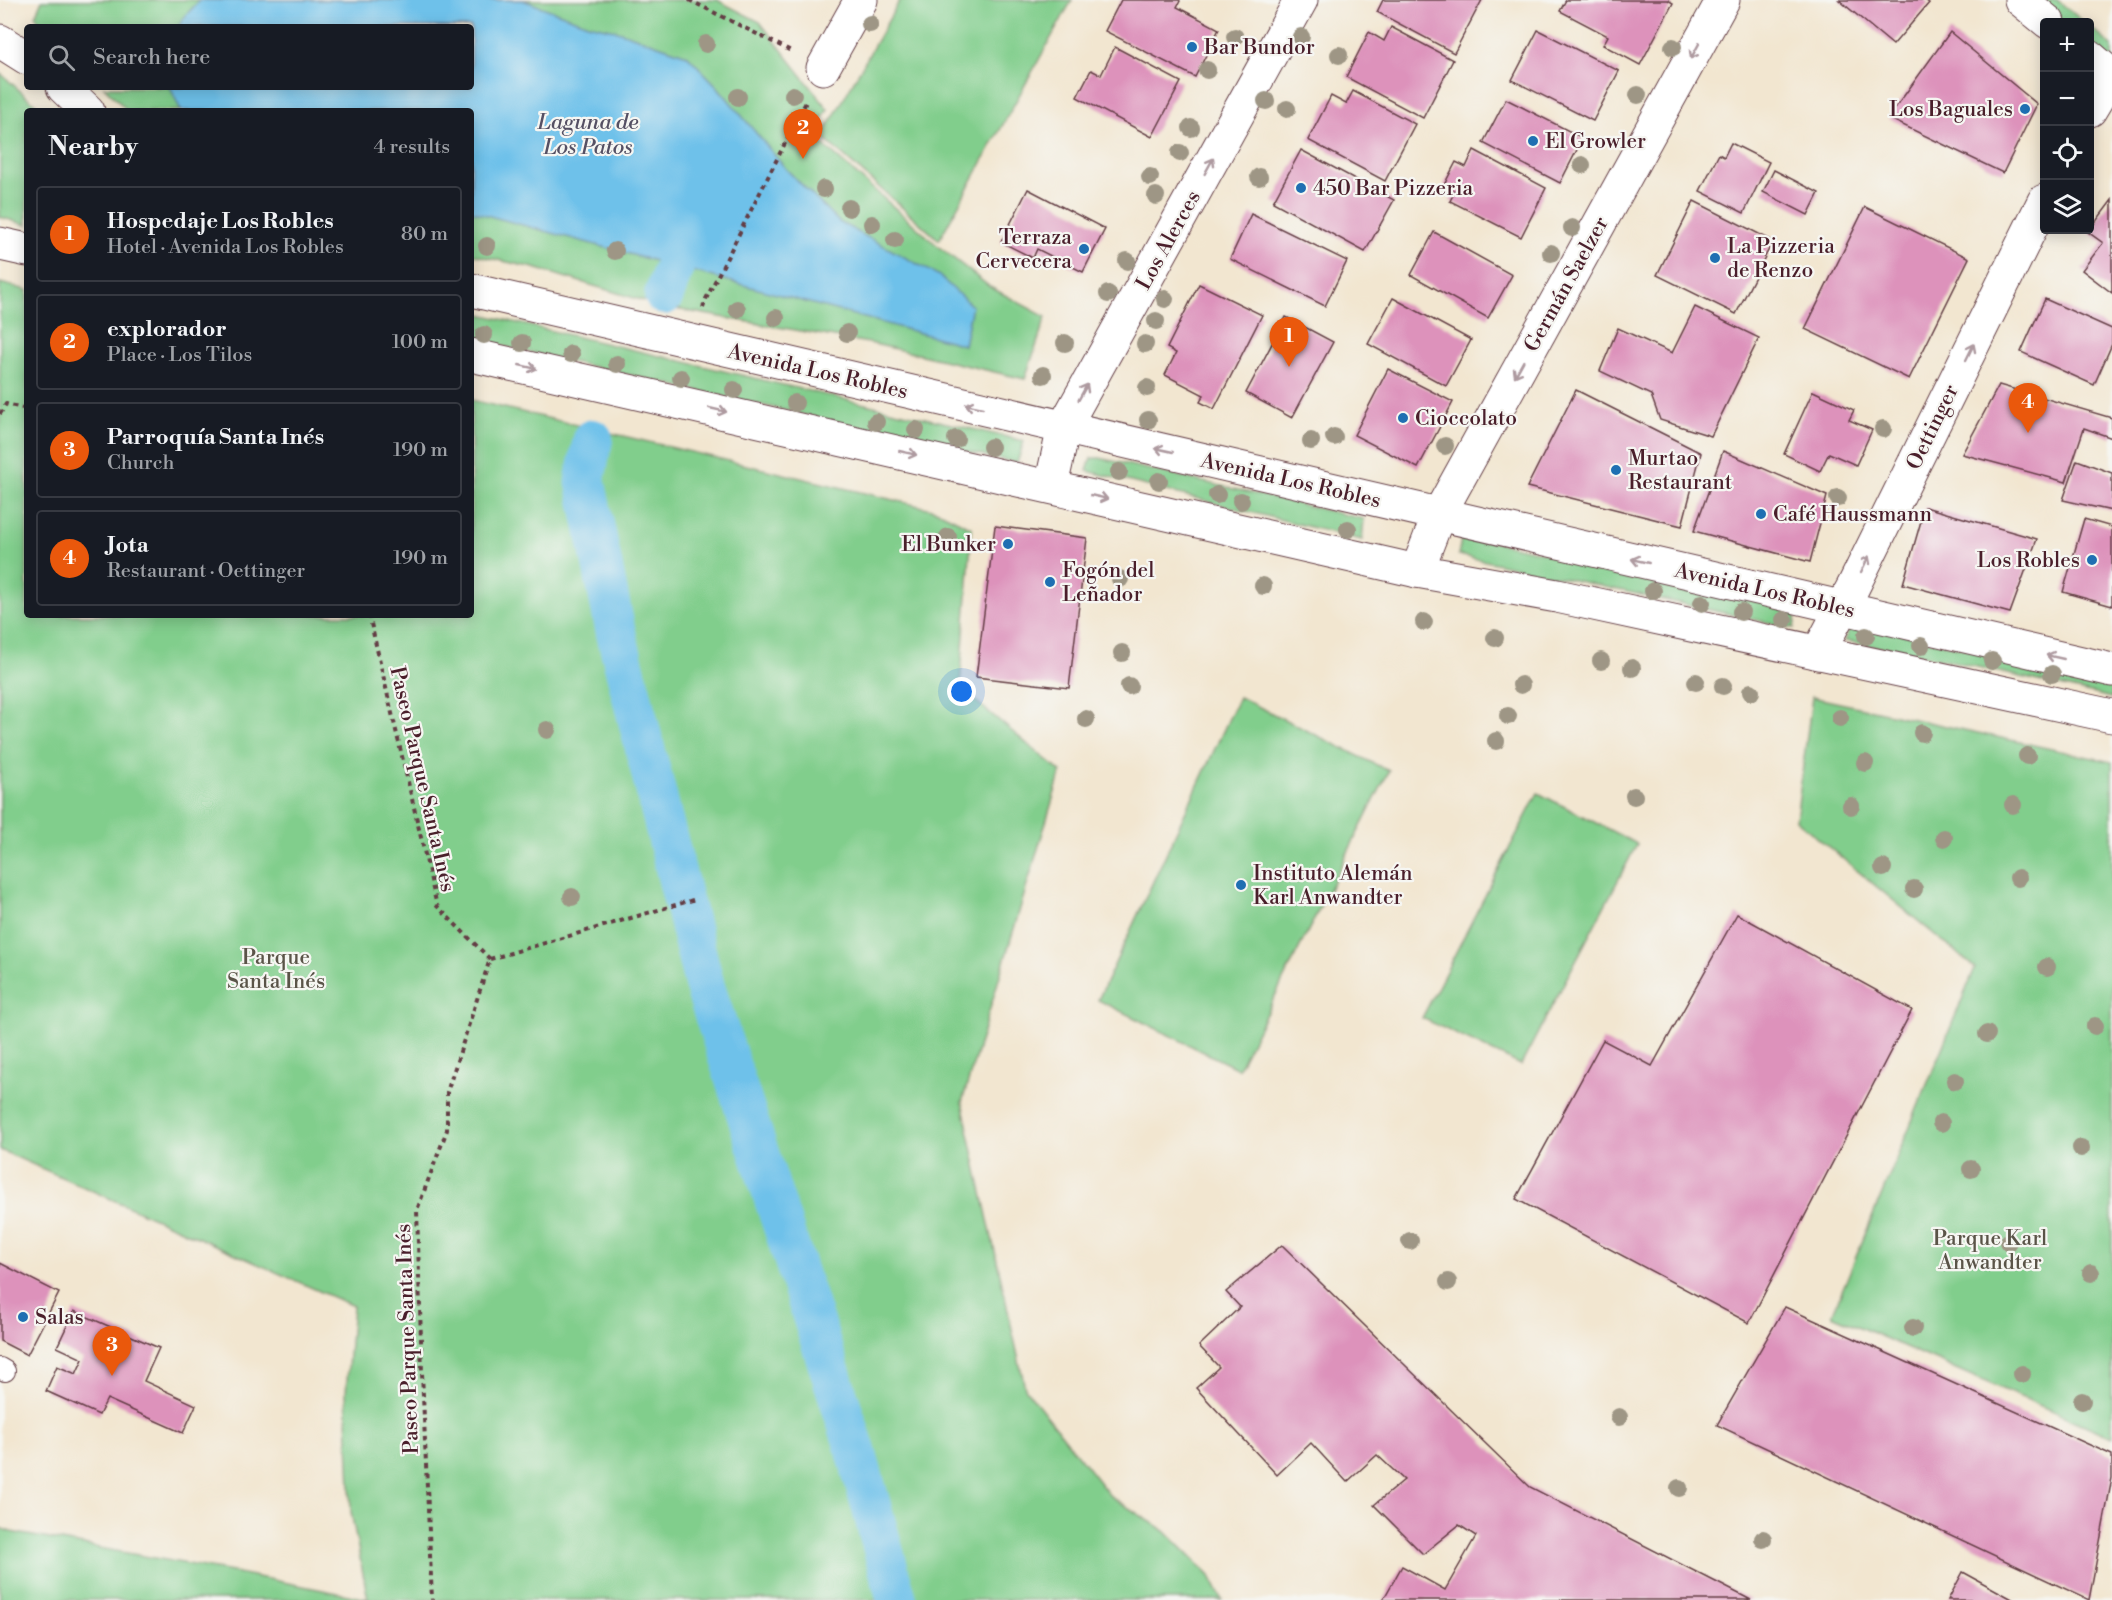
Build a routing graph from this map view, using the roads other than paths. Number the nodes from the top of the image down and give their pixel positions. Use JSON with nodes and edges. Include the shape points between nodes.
{"nodes":[{"id":1,"x":861,"y":0,"type":"edge"},
{"id":2,"x":1301,"y":0,"type":"edge"},
{"id":3,"x":1723,"y":0,"type":"edge"},
{"id":4,"x":2022,"y":0,"type":"edge"},
{"id":5,"x":2043,"y":18,"type":"edge"},
{"id":6,"x":0,"y":41,"type":"edge"},
{"id":7,"x":24,"y":56,"type":"edge"},
{"id":8,"x":823,"y":68,"type":"road end"},
{"id":9,"x":2104,"y":69,"type":"edge"},
{"id":10,"x":66,"y":90,"type":"edge"},
{"id":11,"x":2094,"y":98,"type":"edge"},
{"id":12,"x":85,"y":108,"type":"edge"},
{"id":13,"x":2040,"y":209,"type":"edge"},
{"id":14,"x":0,"y":244,"type":"edge"},
{"id":15,"x":24,"y":249,"type":"edge"},
{"id":16,"x":474,"y":291,"type":"edge"},
{"id":17,"x":474,"y":355,"type":"edge"},
{"id":18,"x":1064,"y":427,"type":"junction"},
{"id":19,"x":1052,"y":486,"type":"junction"},
{"id":20,"x":1439,"y":514,"type":"junction"},
{"id":21,"x":1417,"y":571,"type":"junction"},
{"id":22,"x":1842,"y":607,"type":"junction"},
{"id":23,"x":1818,"y":653,"type":"junction"},
{"id":24,"x":2112,"y":670,"type":"edge"},
{"id":25,"x":2112,"y":716,"type":"edge"}],
"edges":[{"from":1,"to":8,"type":"main road"},
{"from":18,"to":2,"type":"main road","name":"Los Alerces","one_way":true},
{"from":3,"to":20,"type":"main road","name":"Germán Saelzer","one_way":true},
{"from":4,"to":5,"type":"main road"},
{"from":6,"to":7,"type":"main road"},
{"from":9,"to":11,"type":"main road"},
{"from":10,"to":12,"type":"main road"},
{"from":22,"to":13,"type":"main road","name":"Oettinger","one_way":true},
{"from":14,"to":15,"type":"main road"},
{"from":18,"to":16,"type":"main road","name":"Avenida Los Robles","one_way":true},
{"from":17,"to":19,"type":"main road","one_way":true},
{"from":18,"to":19,"type":"main road","name":"Los Alerces"},
{"from":20,"to":18,"type":"main road","name":"Avenida Los Robles","one_way":true},
{"from":19,"to":21,"type":"main road","one_way":true},
{"from":20,"to":21,"type":"main road","name":"Germán Saelzer"},
{"from":22,"to":20,"type":"main road","name":"Avenida Los Robles","one_way":true},
{"from":21,"to":23,"type":"main road","via":[[1557,596]]},
{"from":22,"to":23,"type":"main road","name":"Oettinger"},
{"from":24,"to":22,"type":"main road","name":"Avenida Los Robles","one_way":true},
{"from":23,"to":25,"type":"main road"}]}
